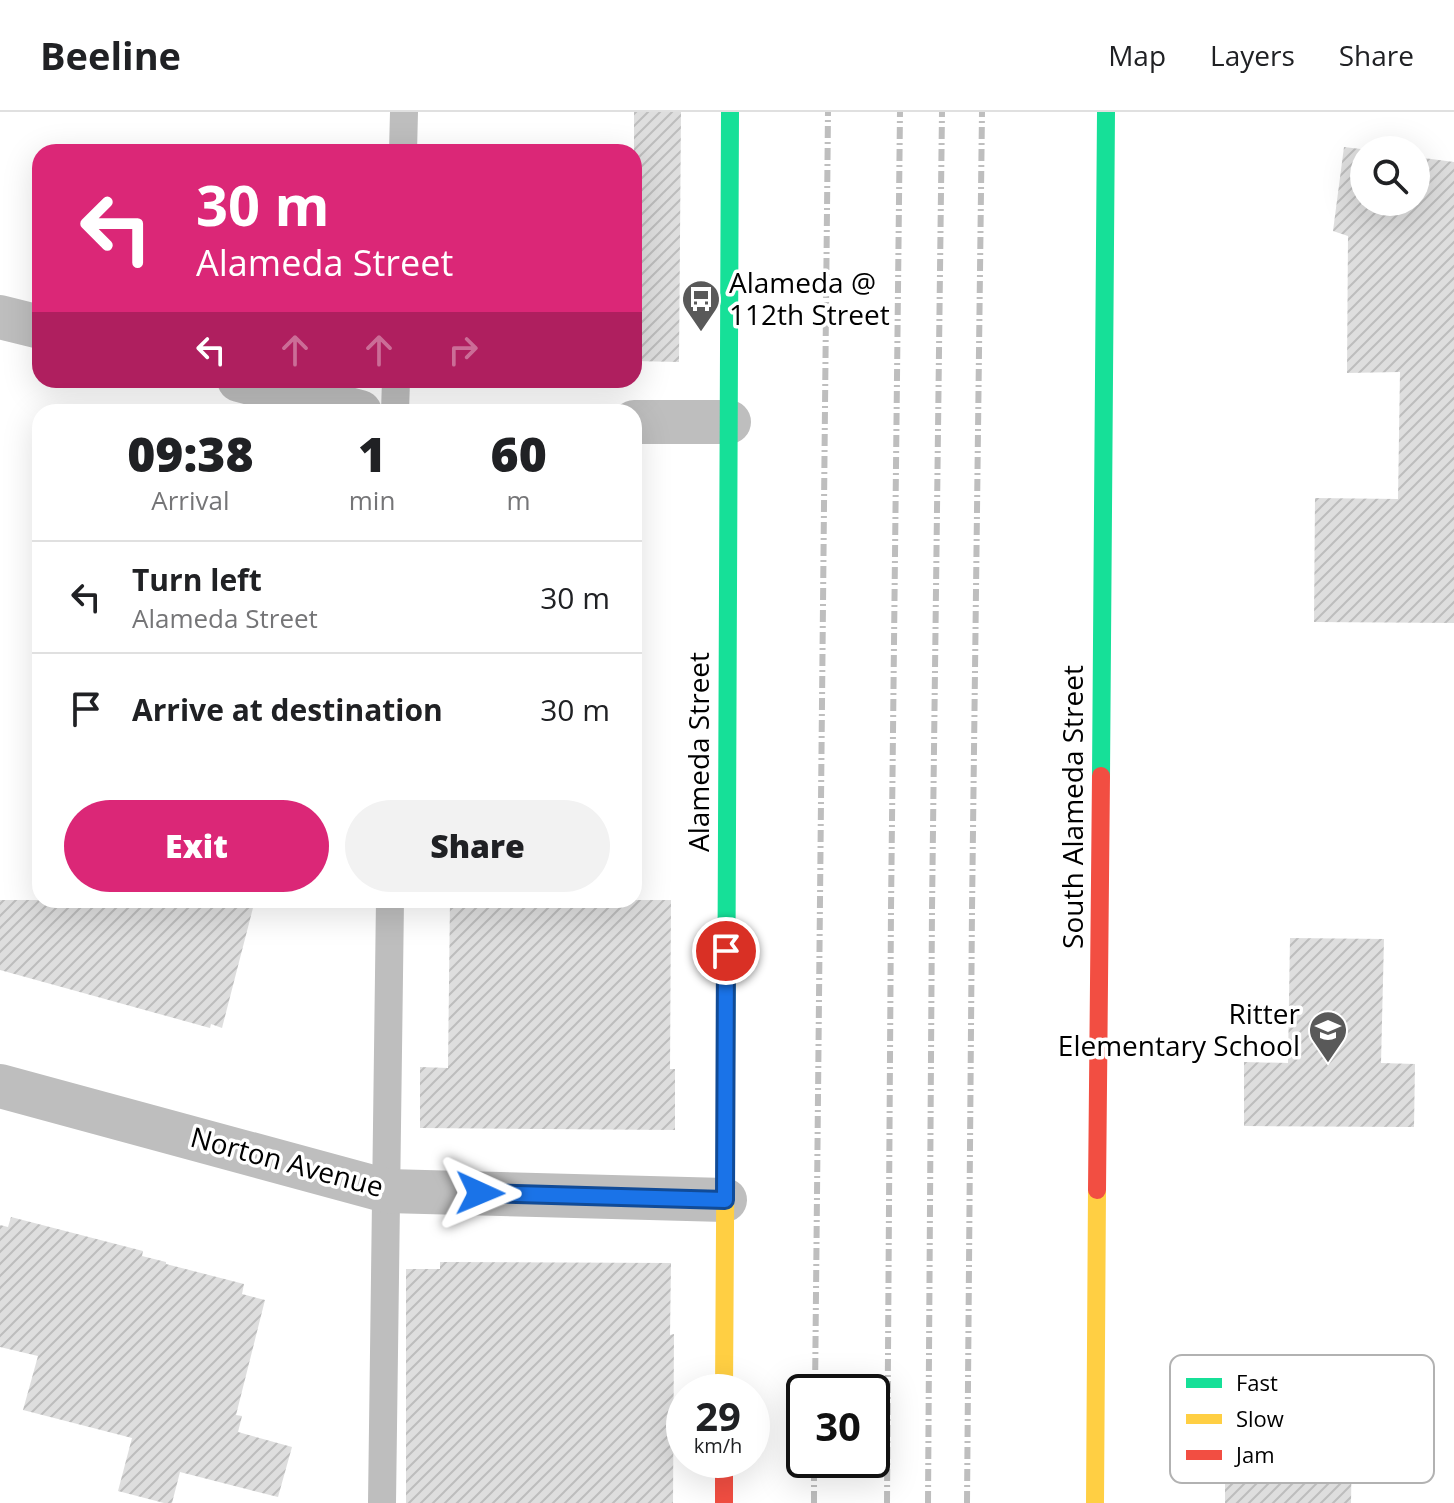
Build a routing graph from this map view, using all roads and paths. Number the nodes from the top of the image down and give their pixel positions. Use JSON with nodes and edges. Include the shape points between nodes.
{"nodes":[{"id":1,"x":404,"y":112,"type":"edge"},
{"id":2,"x":730,"y":112,"type":"edge"},
{"id":3,"x":1109,"y":118,"type":"edge"},
{"id":4,"x":403,"y":144,"type":"edge"},
{"id":5,"x":0,"y":317,"type":"edge"},
{"id":6,"x":32,"y":325,"type":"edge"},
{"id":7,"x":269,"y":388,"type":"edge"},
{"id":8,"x":330,"y":404,"type":"edge"},
{"id":9,"x":642,"y":422,"type":"edge"},
{"id":10,"x":729,"y":422,"type":"junction"},
{"id":11,"x":390,"y":908,"type":"edge"},
{"id":12,"x":0,"y":1086,"type":"edge"},
{"id":13,"x":387,"y":1191,"type":"junction"},
{"id":14,"x":725,"y":1200,"type":"junction"},
{"id":15,"x":724,"y":1374,"type":"edge"},
{"id":16,"x":724,"y":1478,"type":"edge"},
{"id":17,"x":382,"y":1503,"type":"edge"},
{"id":18,"x":724,"y":1503,"type":"edge"},
{"id":19,"x":1095,"y":1503,"type":"edge"}],
"edges":[{"from":1,"to":4,"type":"lane"},
{"from":2,"to":10,"type":"main road","name":"Alameda Street"},
{"from":3,"to":19,"type":"main road","name":"South Alameda Street"},
{"from":5,"to":6,"type":"street"},
{"from":7,"to":8,"type":"street"},
{"from":9,"to":10,"type":"street"},
{"from":10,"to":14,"type":"main road","name":"Alameda Street"},
{"from":11,"to":13,"type":"lane"},
{"from":12,"to":13,"type":"street","name":"Norton Avenue"},
{"from":13,"to":14,"type":"street","name":"Norton Avenue"},
{"from":13,"to":17,"type":"lane"},
{"from":14,"to":15,"type":"main road","name":"Alameda Street"},
{"from":16,"to":18,"type":"main road"}]}
